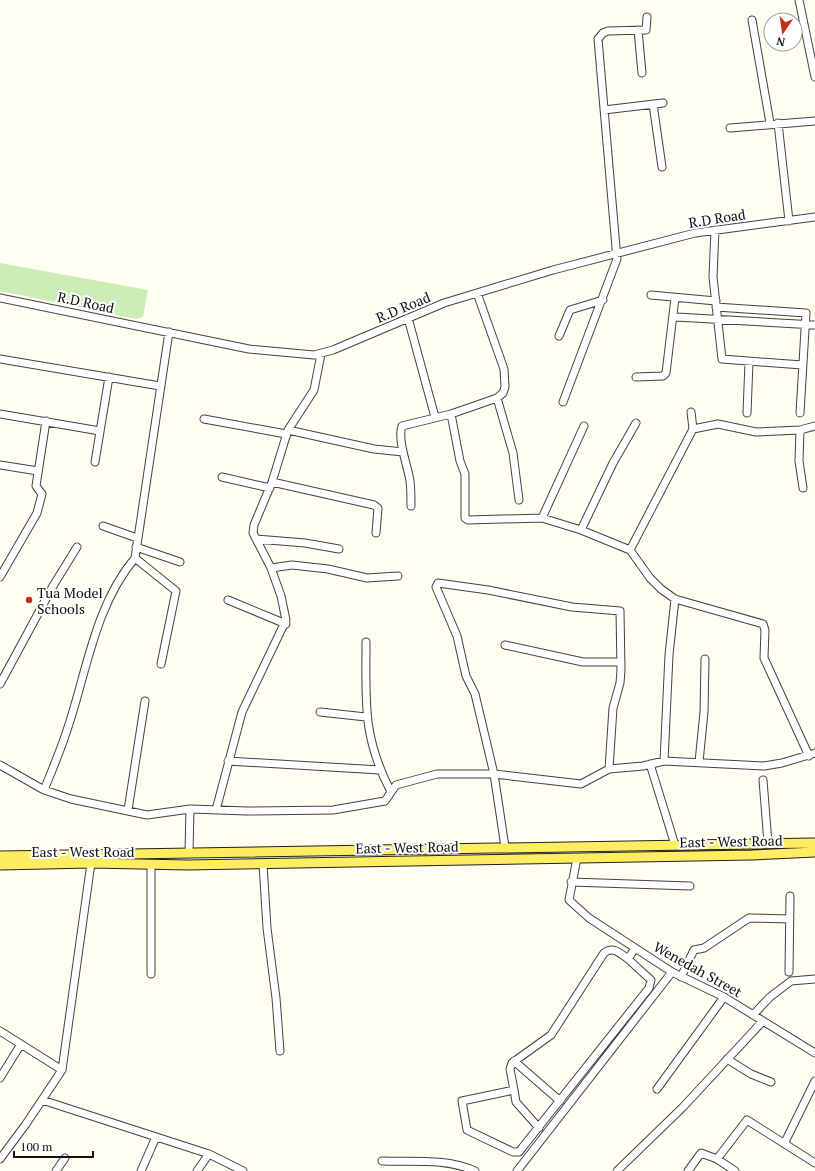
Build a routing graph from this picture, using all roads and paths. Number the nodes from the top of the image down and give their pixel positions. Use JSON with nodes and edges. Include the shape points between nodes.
{"nodes":[{"id":1,"x":799,"y":0,"type":"edge"},
{"id":2,"x":647,"y":17,"type":"dead end"},
{"id":3,"x":752,"y":20,"type":"dead end"},
{"id":4,"x":638,"y":30,"type":"junction"},
{"id":5,"x":642,"y":73,"type":"dead end"},
{"id":6,"x":815,"y":77,"type":"edge"},
{"id":7,"x":663,"y":103,"type":"dead end"},
{"id":8,"x":653,"y":104,"type":"junction"},
{"id":9,"x":604,"y":110,"type":"junction"},
{"id":10,"x":815,"y":121,"type":"edge"},
{"id":11,"x":778,"y":122,"type":"junction"},
{"id":12,"x":770,"y":123,"type":"junction"},
{"id":13,"x":730,"y":128,"type":"dead end"},
{"id":14,"x":662,"y":167,"type":"dead end"},
{"id":15,"x":815,"y":217,"type":"edge"},
{"id":16,"x":789,"y":221,"type":"junction"},
{"id":17,"x":715,"y":230,"type":"junction"},
{"id":18,"x":617,"y":253,"type":"junction"},
{"id":19,"x":477,"y":293,"type":"junction"},
{"id":20,"x":651,"y":295,"type":"dead end"},
{"id":21,"x":0,"y":298,"type":"edge"},
{"id":22,"x":675,"y":298,"type":"junction"},
{"id":23,"x":603,"y":300,"type":"junction"},
{"id":24,"x":716,"y":304,"type":"junction"},
{"id":25,"x":676,"y":317,"type":"dead end"},
{"id":26,"x":408,"y":318,"type":"junction"},
{"id":27,"x":815,"y":325,"type":"edge"},
{"id":28,"x":169,"y":332,"type":"junction"},
{"id":29,"x":559,"y":336,"type":"dead end"},
{"id":30,"x":321,"y":354,"type":"junction"},
{"id":31,"x":0,"y":359,"type":"edge"},
{"id":32,"x":749,"y":362,"type":"junction"},
{"id":33,"x":802,"y":365,"type":"junction"},
{"id":34,"x":109,"y":377,"type":"junction"},
{"id":35,"x":636,"y":377,"type":"dead end"},
{"id":36,"x":160,"y":386,"type":"junction"},
{"id":37,"x":497,"y":398,"type":"junction"},
{"id":38,"x":563,"y":402,"type":"dead end"},
{"id":39,"x":691,"y":412,"type":"dead end"},
{"id":40,"x":747,"y":413,"type":"dead end"},
{"id":41,"x":800,"y":413,"type":"dead end"},
{"id":42,"x":0,"y":414,"type":"edge"},
{"id":43,"x":451,"y":414,"type":"junction"},
{"id":44,"x":435,"y":417,"type":"junction"},
{"id":45,"x":204,"y":419,"type":"dead end"},
{"id":46,"x":46,"y":421,"type":"junction"},
{"id":47,"x":636,"y":423,"type":"dead end"},
{"id":48,"x":584,"y":426,"type":"dead end"},
{"id":49,"x":815,"y":426,"type":"edge"},
{"id":50,"x":693,"y":430,"type":"junction"},
{"id":51,"x":800,"y":430,"type":"junction"},
{"id":52,"x":100,"y":431,"type":"junction"},
{"id":53,"x":287,"y":432,"type":"junction"},
{"id":54,"x":403,"y":452,"type":"junction"},
{"id":55,"x":95,"y":462,"type":"dead end"},
{"id":56,"x":0,"y":465,"type":"edge"},
{"id":57,"x":38,"y":471,"type":"junction"},
{"id":58,"x":222,"y":477,"type":"dead end"},
{"id":59,"x":271,"y":485,"type":"junction"},
{"id":60,"x":803,"y":488,"type":"dead end"},
{"id":61,"x":519,"y":500,"type":"dead end"},
{"id":62,"x":411,"y":506,"type":"dead end"},
{"id":63,"x":542,"y":518,"type":"junction"},
{"id":64,"x":103,"y":526,"type":"dead end"},
{"id":65,"x":581,"y":530,"type":"junction"},
{"id":66,"x":376,"y":533,"type":"dead end"},
{"id":67,"x":138,"y":538,"type":"junction"},
{"id":68,"x":256,"y":539,"type":"junction"},
{"id":69,"x":136,"y":547,"type":"junction"},
{"id":70,"x":75,"y":549,"type":"dead end"},
{"id":71,"x":339,"y":549,"type":"dead end"},
{"id":72,"x":630,"y":550,"type":"junction"},
{"id":73,"x":135,"y":558,"type":"junction"},
{"id":74,"x":180,"y":562,"type":"dead end"},
{"id":75,"x":271,"y":568,"type":"junction"},
{"id":76,"x":398,"y":576,"type":"dead end"},
{"id":77,"x":0,"y":577,"type":"edge"},
{"id":78,"x":676,"y":599,"type":"junction"},
{"id":79,"x":228,"y":600,"type":"dead end"},
{"id":80,"x":286,"y":624,"type":"junction"},
{"id":81,"x":366,"y":642,"type":"dead end"},
{"id":82,"x":505,"y":645,"type":"dead end"},
{"id":83,"x":705,"y":659,"type":"dead end"},
{"id":84,"x":621,"y":662,"type":"junction"},
{"id":85,"x":161,"y":664,"type":"dead end"},
{"id":86,"x":0,"y":684,"type":"edge"},
{"id":87,"x":146,"y":700,"type":"dead end"},
{"id":88,"x":320,"y":712,"type":"dead end"},
{"id":89,"x":366,"y":717,"type":"junction"},
{"id":90,"x":812,"y":754,"type":"edge"},
{"id":91,"x":228,"y":761,"type":"junction"},
{"id":92,"x":664,"y":761,"type":"junction"},
{"id":93,"x":698,"y":762,"type":"junction"},
{"id":94,"x":650,"y":764,"type":"junction"},
{"id":95,"x":0,"y":765,"type":"edge"},
{"id":96,"x":609,"y":769,"type":"junction"},
{"id":97,"x":380,"y":770,"type":"junction"},
{"id":98,"x":494,"y":774,"type":"junction"},
{"id":99,"x":763,"y":780,"type":"dead end"},
{"id":100,"x":44,"y":790,"type":"junction"},
{"id":101,"x":391,"y":792,"type":"junction"},
{"id":102,"x":190,"y":809,"type":"junction"},
{"id":103,"x":128,"y":810,"type":"junction"},
{"id":104,"x":216,"y":810,"type":"junction"},
{"id":105,"x":768,"y":843,"type":"junction"},
{"id":106,"x":815,"y":843,"type":"edge"},
{"id":107,"x":675,"y":845,"type":"junction"},
{"id":108,"x":505,"y":847,"type":"junction"},
{"id":109,"x":404,"y":848,"type":"junction"},
{"id":110,"x":189,"y":852,"type":"junction"},
{"id":111,"x":815,"y":852,"type":"edge"},
{"id":112,"x":0,"y":856,"type":"edge"},
{"id":113,"x":577,"y":858,"type":"junction"},
{"id":114,"x":404,"y":860,"type":"junction"},
{"id":115,"x":91,"y":863,"type":"junction"},
{"id":116,"x":151,"y":864,"type":"junction"},
{"id":117,"x":263,"y":864,"type":"junction"},
{"id":118,"x":0,"y":866,"type":"edge"},
{"id":119,"x":572,"y":882,"type":"junction"},
{"id":120,"x":690,"y":886,"type":"dead end"},
{"id":121,"x":790,"y":896,"type":"dead end"},
{"id":122,"x":790,"y":919,"type":"junction"},
{"id":123,"x":635,"y":948,"type":"junction"},
{"id":124,"x":628,"y":959,"type":"junction"},
{"id":125,"x":672,"y":972,"type":"junction"},
{"id":126,"x":789,"y":972,"type":"dead end"},
{"id":127,"x":151,"y":974,"type":"dead end"},
{"id":128,"x":681,"y":977,"type":"junction"},
{"id":129,"x":815,"y":979,"type":"edge"},
{"id":130,"x":724,"y":997,"type":"junction"},
{"id":131,"x":753,"y":1015,"type":"junction"},
{"id":132,"x":763,"y":1021,"type":"junction"},
{"id":133,"x":0,"y":1031,"type":"edge"},
{"id":134,"x":21,"y":1044,"type":"junction"},
{"id":135,"x":280,"y":1051,"type":"dead end"},
{"id":136,"x":815,"y":1053,"type":"edge"},
{"id":137,"x":727,"y":1059,"type":"junction"},
{"id":138,"x":514,"y":1061,"type":"junction"},
{"id":139,"x":62,"y":1070,"type":"junction"},
{"id":140,"x":0,"y":1078,"type":"edge"},
{"id":141,"x":815,"y":1080,"type":"edge"},
{"id":142,"x":772,"y":1082,"type":"dead end"},
{"id":143,"x":657,"y":1089,"type":"dead end"},
{"id":144,"x":514,"y":1090,"type":"junction"},
{"id":145,"x":812,"y":1095,"type":"edge"},
{"id":146,"x":42,"y":1100,"type":"junction"},
{"id":147,"x":560,"y":1101,"type":"junction"},
{"id":148,"x":538,"y":1128,"type":"junction"},
{"id":149,"x":156,"y":1137,"type":"junction"},
{"id":150,"x":785,"y":1142,"type":"junction"},
{"id":151,"x":209,"y":1154,"type":"junction"},
{"id":152,"x":65,"y":1158,"type":"dead end"},
{"id":153,"x":0,"y":1159,"type":"edge"},
{"id":154,"x":717,"y":1159,"type":"junction"},
{"id":155,"x":382,"y":1161,"type":"dead end"},
{"id":156,"x":815,"y":1163,"type":"edge"},
{"id":157,"x":56,"y":1171,"type":"edge"},
{"id":158,"x":141,"y":1171,"type":"edge"},
{"id":159,"x":197,"y":1171,"type":"edge"},
{"id":160,"x":243,"y":1171,"type":"edge"},
{"id":161,"x":475,"y":1171,"type":"edge"},
{"id":162,"x":517,"y":1171,"type":"edge"},
{"id":163,"x":617,"y":1171,"type":"edge"},
{"id":164,"x":688,"y":1171,"type":"edge"},
{"id":165,"x":734,"y":1171,"type":"edge"}],
"edges":[{"from":1,"to":6,"type":"street"},
{"from":2,"to":4,"type":"street","via":[[646,30]]},
{"from":3,"to":12,"type":"street"},
{"from":4,"to":5,"type":"street"},
{"from":4,"to":9,"type":"street","via":[[608,31],[598,39]]},
{"from":7,"to":8,"type":"street"},
{"from":8,"to":9,"type":"street"},
{"from":8,"to":14,"type":"street"},
{"from":9,"to":18,"type":"street"},
{"from":10,"to":11,"type":"street"},
{"from":11,"to":12,"type":"street"},
{"from":11,"to":16,"type":"street"},
{"from":12,"to":13,"type":"street"},
{"from":15,"to":16,"type":"street","name":"R.D Road"},
{"from":16,"to":17,"type":"street","name":"R.D Road"},
{"from":17,"to":18,"type":"street","name":"R.D Road"},
{"from":17,"to":24,"type":"street","via":[[713,277]]},
{"from":18,"to":19,"type":"street","name":"R.D Road"},
{"from":18,"to":23,"type":"street","via":[[615,267]]},
{"from":19,"to":26,"type":"street","name":"R.D Road"},
{"from":19,"to":37,"type":"street","via":[[504,369],[505,387]]},
{"from":20,"to":22,"type":"street"},
{"from":21,"to":28,"type":"street","name":"R.D Road"},
{"from":22,"to":24,"type":"street"},
{"from":22,"to":35,"type":"street","via":[[666,373],[663,376]]},
{"from":23,"to":29,"type":"street","via":[[570,310]]},
{"from":23,"to":38,"type":"street"},
{"from":24,"to":32,"type":"street","via":[[722,359]]},
{"from":24,"to":33,"type":"street","via":[[806,313]]},
{"from":25,"to":27,"type":"street"},
{"from":26,"to":30,"type":"street","name":"R.D Road"},
{"from":26,"to":44,"type":"street"},
{"from":28,"to":30,"type":"street","name":"R.D Road","via":[[248,349]]},
{"from":28,"to":36,"type":"street"},
{"from":30,"to":53,"type":"street","via":[[311,396]]},
{"from":31,"to":34,"type":"street"},
{"from":32,"to":33,"type":"street"},
{"from":32,"to":40,"type":"street"},
{"from":33,"to":41,"type":"street"},
{"from":34,"to":36,"type":"street"},
{"from":34,"to":52,"type":"street"},
{"from":36,"to":67,"type":"street"},
{"from":37,"to":43,"type":"street"},
{"from":37,"to":61,"type":"street","via":[[513,453]]},
{"from":39,"to":50,"type":"street"},
{"from":42,"to":46,"type":"street"},
{"from":43,"to":44,"type":"street"},
{"from":43,"to":63,"type":"street","via":[[465,474],[466,518]]},
{"from":44,"to":54,"type":"street","via":[[402,426]]},
{"from":45,"to":53,"type":"street"},
{"from":46,"to":52,"type":"street"},
{"from":46,"to":57,"type":"street"},
{"from":47,"to":65,"type":"street","via":[[613,462]]},
{"from":48,"to":63,"type":"street"},
{"from":49,"to":51,"type":"street"},
{"from":50,"to":51,"type":"street","via":[[718,424],[756,432]]},
{"from":50,"to":72,"type":"street"},
{"from":51,"to":60,"type":"street","via":[[799,461]]},
{"from":52,"to":55,"type":"street"},
{"from":53,"to":54,"type":"street"},
{"from":53,"to":59,"type":"street"},
{"from":54,"to":62,"type":"street","via":[[410,482]]},
{"from":56,"to":57,"type":"street"},
{"from":57,"to":77,"type":"street","via":[[36,486],[42,494],[37,513]]},
{"from":58,"to":59,"type":"street"},
{"from":59,"to":66,"type":"street","via":[[374,505],[378,508]]},
{"from":59,"to":68,"type":"street","via":[[254,525],[253,533]]},
{"from":63,"to":65,"type":"street"},
{"from":64,"to":67,"type":"street"},
{"from":65,"to":72,"type":"street"},
{"from":67,"to":69,"type":"street"},
{"from":68,"to":71,"type":"street"},
{"from":68,"to":75,"type":"street"},
{"from":69,"to":73,"type":"street"},
{"from":69,"to":74,"type":"street"},
{"from":70,"to":86,"type":"street"},
{"from":72,"to":78,"type":"street","via":[[650,578]]},
{"from":73,"to":85,"type":"street","via":[[176,591]]},
{"from":73,"to":100,"type":"street","via":[[116,583],[111,595],[69,725]]},
{"from":75,"to":76,"type":"street","via":[[292,565],[328,569],[367,578]]},
{"from":75,"to":80,"type":"street","via":[[286,615]]},
{"from":78,"to":90,"type":"street","via":[[764,626],[764,658]]},
{"from":78,"to":92,"type":"street","via":[[669,655]]},
{"from":79,"to":80,"type":"street"},
{"from":80,"to":91,"type":"street","via":[[247,700]]},
{"from":81,"to":89,"type":"street"},
{"from":82,"to":84,"type":"street","via":[[583,662]]},
{"from":83,"to":93,"type":"street","via":[[704,712]]},
{"from":84,"to":96,"type":"street","via":[[620,683],[613,708]]},
{"from":84,"to":98,"type":"street","via":[[620,611],[572,607],[438,583],[436,587],[457,636],[466,676],[475,694]]},
{"from":87,"to":103,"type":"street"},
{"from":88,"to":89,"type":"street"},
{"from":89,"to":97,"type":"street","via":[[371,746]]},
{"from":90,"to":93,"type":"street","via":[[764,766]]},
{"from":91,"to":97,"type":"street"},
{"from":91,"to":104,"type":"street"},
{"from":92,"to":93,"type":"street"},
{"from":92,"to":94,"type":"street"},
{"from":94,"to":96,"type":"street"},
{"from":94,"to":107,"type":"street"},
{"from":95,"to":100,"type":"street"},
{"from":96,"to":98,"type":"street","via":[[584,783],[577,784]]},
{"from":97,"to":101,"type":"street"},
{"from":98,"to":101,"type":"street","via":[[437,774],[396,785]]},
{"from":98,"to":108,"type":"street"},
{"from":99,"to":105,"type":"street"},
{"from":100,"to":103,"type":"street","via":[[89,804]]},
{"from":101,"to":104,"type":"street","via":[[385,801],[333,810]]},
{"from":102,"to":103,"type":"street","via":[[152,815]]},
{"from":102,"to":104,"type":"street"},
{"from":102,"to":110,"type":"street"},
{"from":105,"to":106,"type":"main road","name":"East - West Road"},
{"from":105,"to":107,"type":"main road","name":"East - West Road"},
{"from":107,"to":108,"type":"main road","name":"East - West Road"},
{"from":108,"to":109,"type":"main road","name":"East - West Road"},
{"from":109,"to":110,"type":"main road","name":"East - West Road"},
{"from":109,"to":114,"type":"main road"},
{"from":110,"to":112,"type":"main road","name":"East - West Road"},
{"from":111,"to":113,"type":"main road","name":"East - West Road"},
{"from":113,"to":114,"type":"main road","name":"East - West Road"},
{"from":113,"to":119,"type":"street","name":"Wenedah Street"},
{"from":114,"to":117,"type":"main road","name":"East - West Road"},
{"from":115,"to":116,"type":"main road","name":"East - West Road"},
{"from":115,"to":118,"type":"main road","name":"East - West Road"},
{"from":115,"to":139,"type":"street"},
{"from":116,"to":117,"type":"main road","name":"East - West Road"},
{"from":116,"to":127,"type":"street"},
{"from":117,"to":135,"type":"street"},
{"from":119,"to":120,"type":"street"},
{"from":119,"to":123,"type":"street","name":"Wenedah Street","via":[[570,903]]},
{"from":121,"to":122,"type":"street"},
{"from":122,"to":126,"type":"street"},
{"from":122,"to":128,"type":"street","via":[[744,920],[704,948],[694,950]]},
{"from":123,"to":124,"type":"street"},
{"from":123,"to":125,"type":"street","name":"Wenedah Street"},
{"from":124,"to":138,"type":"street","via":[[614,950],[608,950],[551,1035]]},
{"from":124,"to":147,"type":"street","via":[[647,975],[650,988]]},
{"from":125,"to":128,"type":"street","name":"Wenedah Street"},
{"from":125,"to":162,"type":"street"},
{"from":128,"to":130,"type":"street","name":"Wenedah Street"},
{"from":129,"to":131,"type":"street","via":[[791,981],[770,997]]},
{"from":130,"to":131,"type":"street","name":"Wenedah Street"},
{"from":130,"to":143,"type":"street"},
{"from":131,"to":132,"type":"street","name":"Wenedah Street"},
{"from":132,"to":136,"type":"street","name":"Wenedah Street"},
{"from":132,"to":137,"type":"street"},
{"from":133,"to":134,"type":"street"},
{"from":134,"to":139,"type":"street"},
{"from":134,"to":140,"type":"street"},
{"from":137,"to":142,"type":"street","via":[[751,1074]]},
{"from":137,"to":163,"type":"street","via":[[683,1107]]},
{"from":138,"to":144,"type":"street","via":[[510,1069]]},
{"from":138,"to":147,"type":"street"},
{"from":139,"to":146,"type":"street"},
{"from":141,"to":145,"type":"street"},
{"from":144,"to":148,"type":"street","via":[[516,1102]]},
{"from":144,"to":148,"type":"street","via":[[463,1100],[467,1130],[505,1150],[519,1152]]},
{"from":145,"to":150,"type":"street"},
{"from":146,"to":149,"type":"street"},
{"from":146,"to":153,"type":"street"},
{"from":147,"to":148,"type":"street"},
{"from":149,"to":151,"type":"street"},
{"from":149,"to":158,"type":"street"},
{"from":150,"to":154,"type":"street","via":[[747,1120]]},
{"from":150,"to":156,"type":"street"},
{"from":151,"to":159,"type":"street"},
{"from":151,"to":160,"type":"street"},
{"from":152,"to":157,"type":"street"},
{"from":154,"to":164,"type":"street","via":[[701,1152]]},
{"from":154,"to":165,"type":"street"},
{"from":155,"to":161,"type":"street","via":[[446,1163]]}]}
